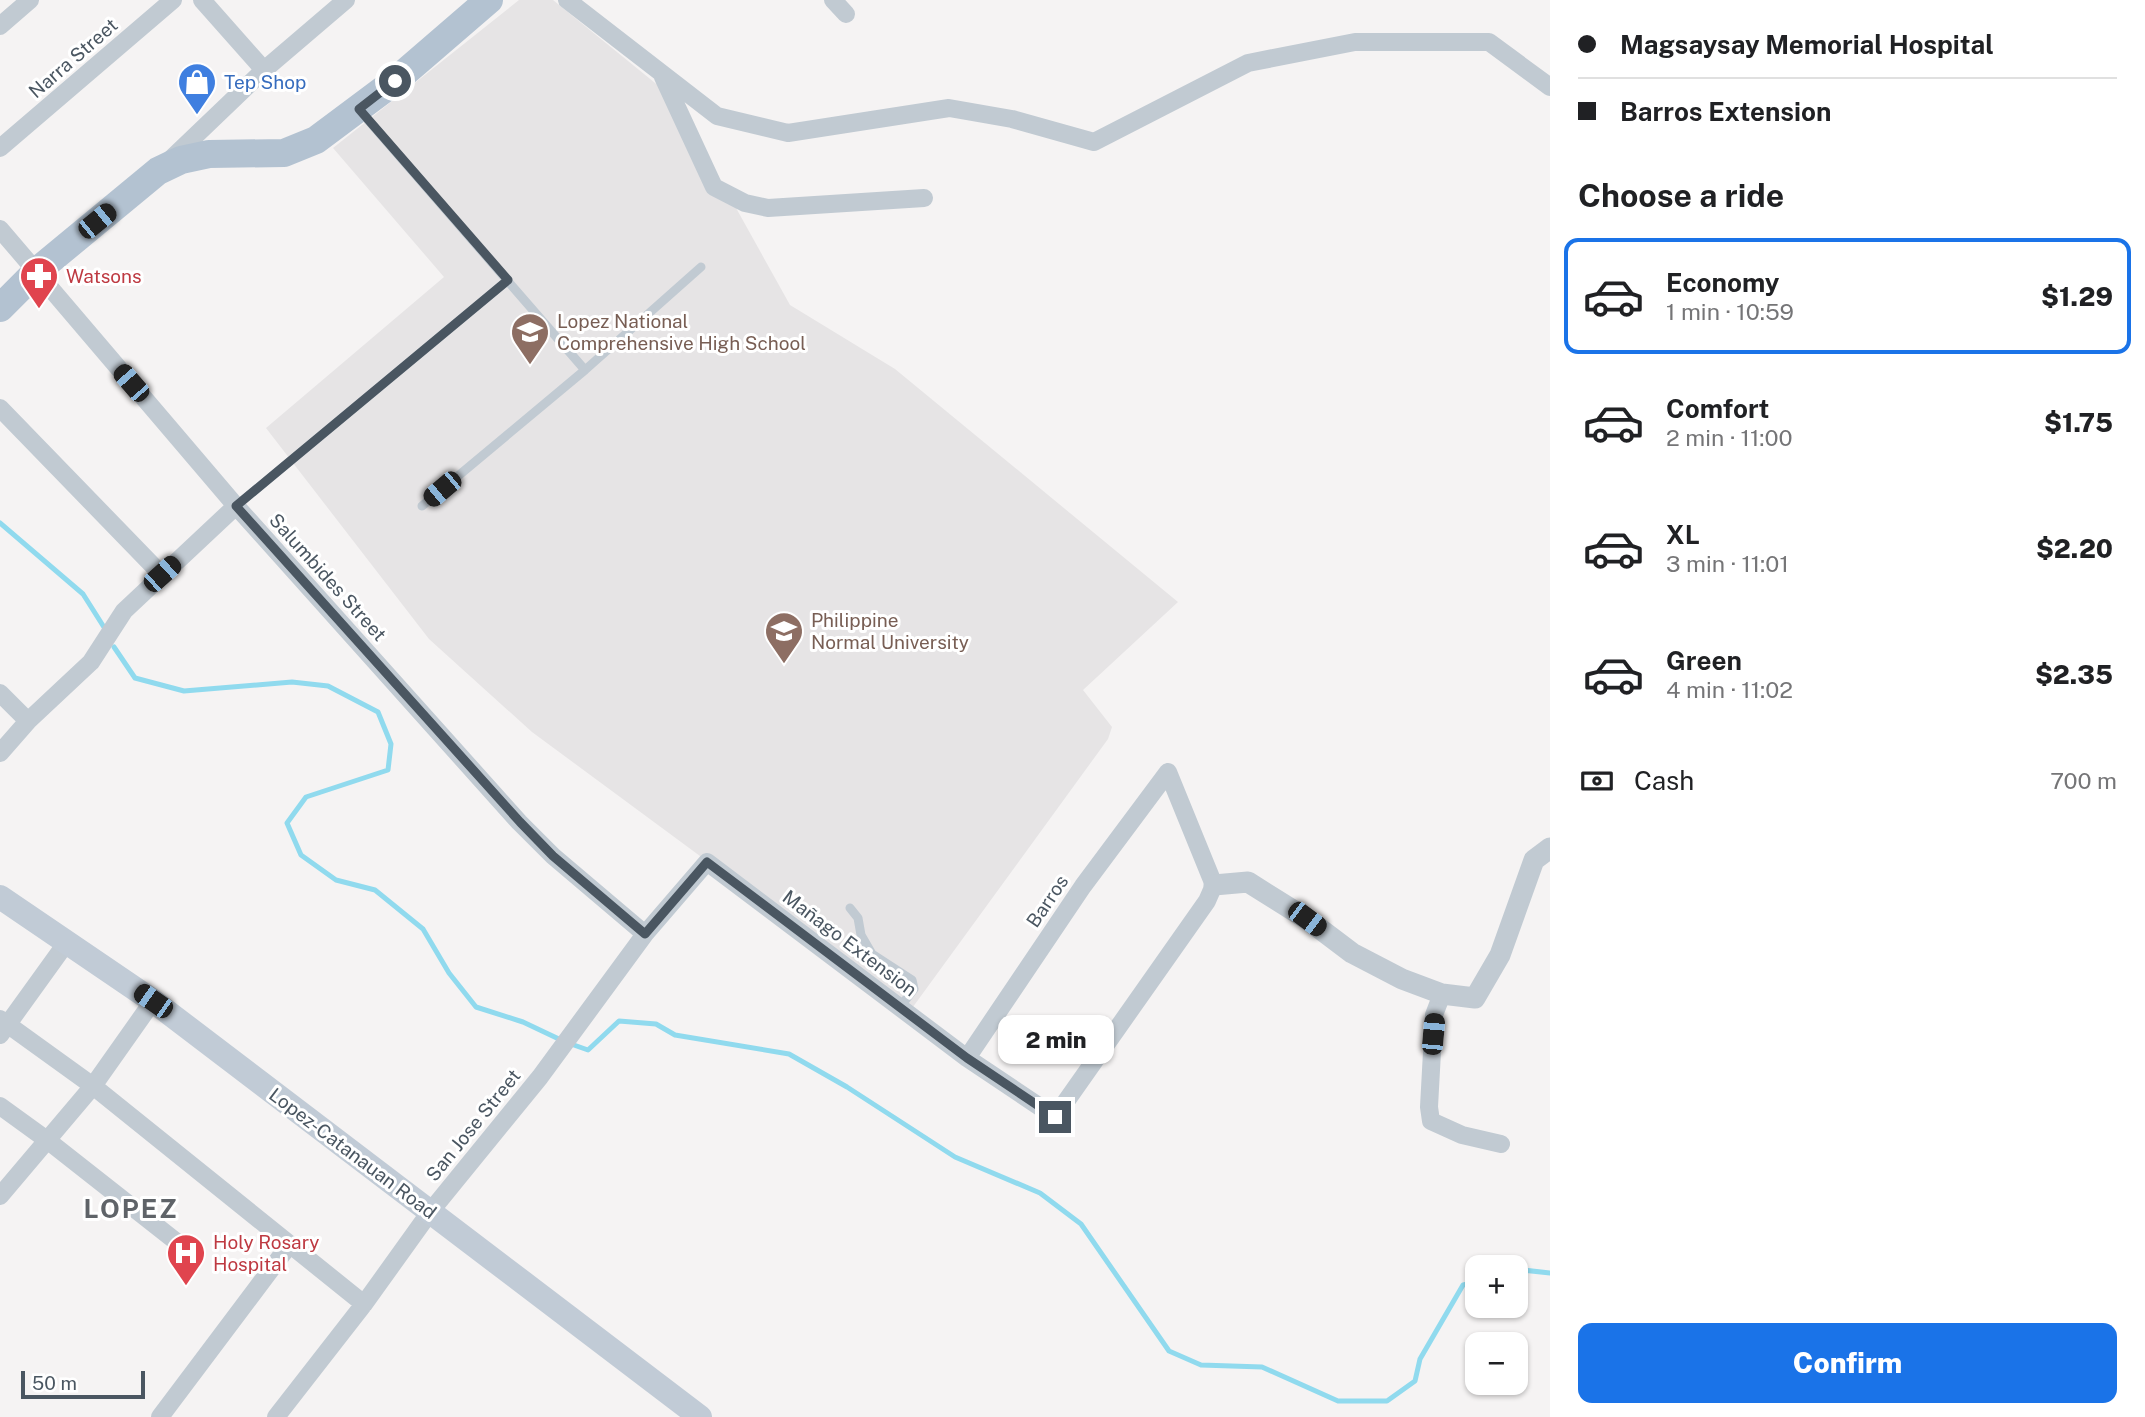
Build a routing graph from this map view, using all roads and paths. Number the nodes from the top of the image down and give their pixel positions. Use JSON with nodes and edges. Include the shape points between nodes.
{"nodes":[{"id":1,"x":30,"y":0,"type":"edge"},
{"id":2,"x":173,"y":0,"type":"edge"},
{"id":3,"x":202,"y":0,"type":"edge"},
{"id":4,"x":346,"y":0,"type":"edge"},
{"id":5,"x":489,"y":0,"type":"edge"},
{"id":6,"x":566,"y":0,"type":"edge"},
{"id":7,"x":833,"y":0,"type":"edge"},
{"id":8,"x":846,"y":14,"type":"dead end"},
{"id":9,"x":0,"y":26,"type":"edge"},
{"id":10,"x":264,"y":70,"type":"junction"},
{"id":11,"x":662,"y":75,"type":"junction"},
{"id":12,"x":1550,"y":87,"type":"edge"},
{"id":13,"x":359,"y":109,"type":"junction"},
{"id":14,"x":0,"y":148,"type":"edge"},
{"id":15,"x":158,"y":172,"type":"junction"},
{"id":16,"x":924,"y":198,"type":"dead end"},
{"id":17,"x":0,"y":229,"type":"edge"},
{"id":18,"x":701,"y":267,"type":"dead end"},
{"id":19,"x":37,"y":271,"type":"junction"},
{"id":20,"x":508,"y":280,"type":"junction"},
{"id":21,"x":0,"y":307,"type":"edge"},
{"id":22,"x":584,"y":370,"type":"junction"},
{"id":23,"x":0,"y":408,"type":"edge"},
{"id":24,"x":236,"y":506,"type":"junction"},
{"id":25,"x":422,"y":506,"type":"dead end"},
{"id":26,"x":162,"y":574,"type":"junction"},
{"id":27,"x":0,"y":693,"type":"edge"},
{"id":28,"x":28,"y":721,"type":"junction"},
{"id":29,"x":0,"y":753,"type":"edge"},
{"id":30,"x":1550,"y":848,"type":"edge"},
{"id":31,"x":707,"y":862,"type":"joint"},
{"id":32,"x":1214,"y":886,"type":"junction"},
{"id":33,"x":0,"y":897,"type":"edge"},
{"id":34,"x":850,"y":908,"type":"dead end"},
{"id":35,"x":645,"y":934,"type":"junction"},
{"id":36,"x":67,"y":942,"type":"junction"},
{"id":37,"x":1442,"y":994,"type":"junction"},
{"id":38,"x":153,"y":1001,"type":"junction"},
{"id":39,"x":900,"y":1007,"type":"junction"},
{"id":40,"x":3,"y":1026,"type":"edge"},
{"id":41,"x":967,"y":1058,"type":"junction"},
{"id":42,"x":93,"y":1086,"type":"junction"},
{"id":43,"x":0,"y":1106,"type":"edge"},
{"id":44,"x":47,"y":1140,"type":"junction"},
{"id":45,"x":1501,"y":1144,"type":"dead end"},
{"id":46,"x":0,"y":1196,"type":"edge"},
{"id":47,"x":430,"y":1212,"type":"junction"},
{"id":48,"x":178,"y":1243,"type":"dead end"},
{"id":49,"x":290,"y":1244,"type":"junction"},
{"id":50,"x":364,"y":1304,"type":"junction"},
{"id":51,"x":160,"y":1417,"type":"edge"},
{"id":52,"x":276,"y":1417,"type":"edge"},
{"id":53,"x":700,"y":1417,"type":"edge"}],
"edges":[{"from":1,"to":9,"type":"street"},
{"from":2,"to":14,"type":"street","name":"Narra Street"},
{"from":3,"to":10,"type":"street"},
{"from":4,"to":10,"type":"street"},
{"from":5,"to":13,"type":"main road"},
{"from":6,"to":11,"type":"street"},
{"from":7,"to":8,"type":"street"},
{"from":10,"to":15,"type":"street"},
{"from":11,"to":12,"type":"street","via":[[716,116],[788,133],[949,108],[1094,142],[1248,63],[1355,42],[1489,43]]},
{"from":11,"to":16,"type":"street","via":[[715,187],[745,203],[768,208]]},
{"from":13,"to":15,"type":"main road","via":[[316,140],[284,153],[209,155],[181,160]]},
{"from":13,"to":20,"type":"lane"},
{"from":15,"to":19,"type":"main road"},
{"from":17,"to":19,"type":"street","name":"Salumbides Street"},
{"from":18,"to":22,"type":"lane"},
{"from":19,"to":21,"type":"main road"},
{"from":19,"to":24,"type":"street","name":"Salumbides Street"},
{"from":20,"to":22,"type":"lane"},
{"from":20,"to":24,"type":"lane"},
{"from":22,"to":25,"type":"lane"},
{"from":23,"to":26,"type":"street"},
{"from":24,"to":26,"type":"street"},
{"from":24,"to":35,"type":"street","name":"Salumbides Street","via":[[520,822]]},
{"from":26,"to":28,"type":"street","via":[[124,611],[91,662]]},
{"from":27,"to":28,"type":"street"},
{"from":28,"to":29,"type":"street"},
{"from":30,"to":37,"type":"street","via":[[1534,860],[1500,955],[1475,998]]},
{"from":31,"to":35,"type":"street","name":"San Jose Street"},
{"from":31,"to":39,"type":"street","name":"Mañago Extension"},
{"from":32,"to":37,"type":"street","via":[[1248,881],[1352,953]]},
{"from":32,"to":41,"type":"street","name":"Mañago Extension","via":[[1208,901],[1055,1117]]},
{"from":32,"to":41,"type":"street","name":"Barros","via":[[1168,772],[1083,886]]},
{"from":33,"to":36,"type":"main road","name":"Lopez-Catanauan Road"},
{"from":34,"to":39,"type":"lane","via":[[872,954],[912,980],[914,989]]},
{"from":35,"to":47,"type":"street","name":"San Jose Street","via":[[540,1077]]},
{"from":36,"to":38,"type":"main road","name":"Lopez-Catanauan Road"},
{"from":36,"to":40,"type":"street"},
{"from":37,"to":45,"type":"street","via":[[1433,1027],[1431,1121],[1462,1135]]},
{"from":38,"to":42,"type":"street"},
{"from":38,"to":47,"type":"main road","name":"Lopez-Catanauan Road"},
{"from":39,"to":41,"type":"street","name":"Mañago Extension"},
{"from":40,"to":42,"type":"street"},
{"from":42,"to":44,"type":"street"},
{"from":42,"to":49,"type":"street"},
{"from":43,"to":44,"type":"street"},
{"from":44,"to":46,"type":"street"},
{"from":44,"to":48,"type":"street"},
{"from":47,"to":50,"type":"street","name":"San Jose Street"},
{"from":47,"to":53,"type":"main road","name":"Lopez-Catanauan Road"},
{"from":49,"to":50,"type":"street"},
{"from":49,"to":51,"type":"street"},
{"from":50,"to":52,"type":"street","name":"San Jose Street"}]}
